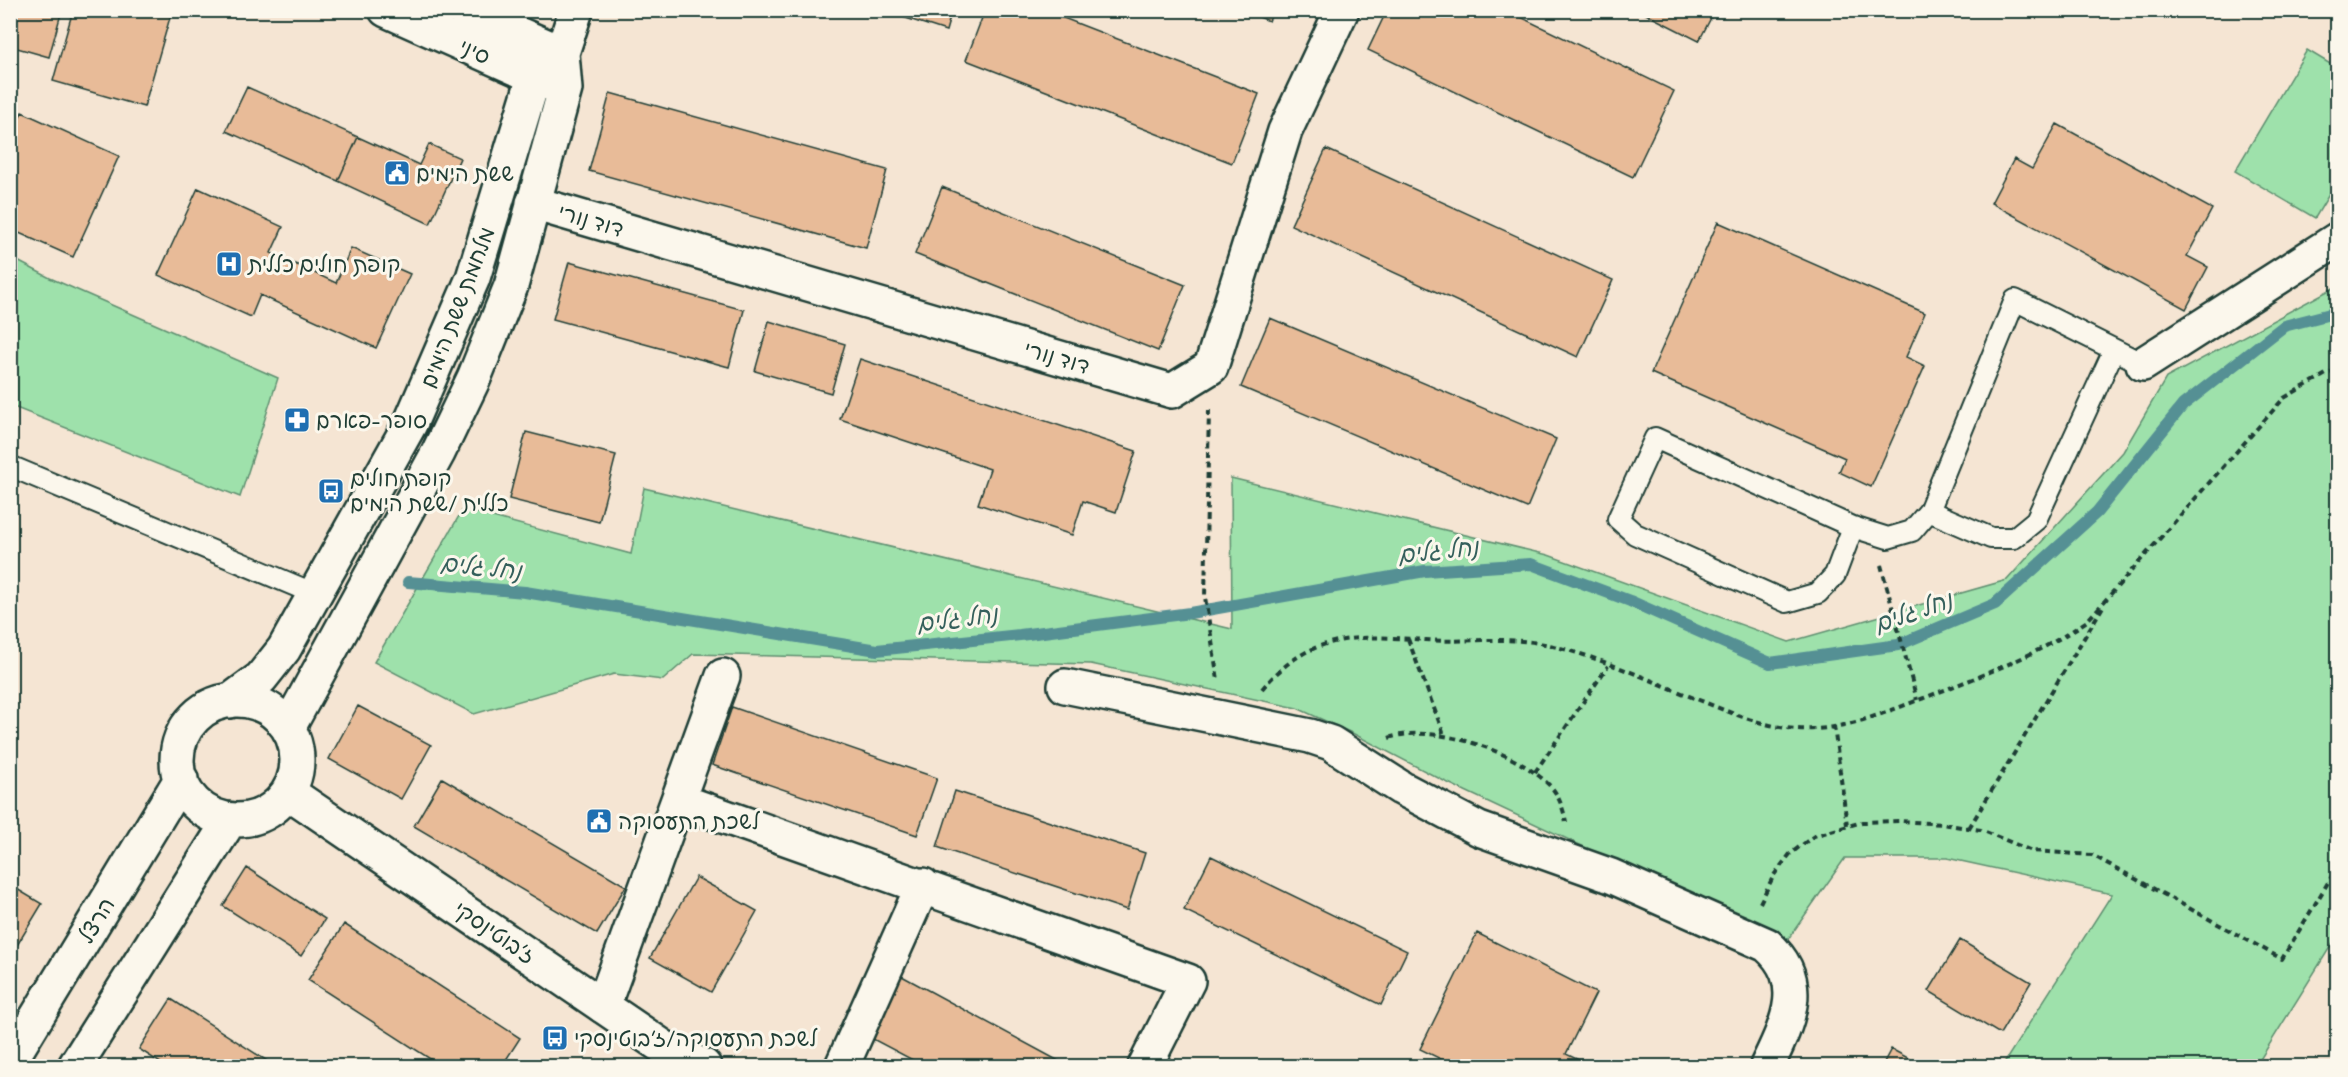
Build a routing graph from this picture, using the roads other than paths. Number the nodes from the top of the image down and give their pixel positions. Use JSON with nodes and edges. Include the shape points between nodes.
{"nodes":[{"id":1,"x":386,"y":10,"type":"edge"},
{"id":2,"x":464,"y":10,"type":"edge"},
{"id":3,"x":576,"y":10,"type":"edge"},
{"id":4,"x":1342,"y":10,"type":"edge"},
{"id":5,"x":562,"y":53,"type":"junction"},
{"id":6,"x":534,"y":77,"type":"junction"},
{"id":7,"x":565,"y":89,"type":"junction"},
{"id":8,"x":533,"y":203,"type":"junction"},
{"id":9,"x":2337,"y":239,"type":"edge"},
{"id":10,"x":2128,"y":357,"type":"junction"},
{"id":11,"x":10,"y":465,"type":"edge"},
{"id":12,"x":1929,"y":511,"type":"junction"},
{"id":13,"x":1863,"y":530,"type":"junction"},
{"id":14,"x":315,"y":594,"type":"junction"},
{"id":15,"x":723,"y":676,"type":"dead end"},
{"id":16,"x":1065,"y":686,"type":"dead end"},
{"id":17,"x":230,"y":701,"type":"junction"},
{"id":18,"x":288,"y":728,"type":"junction"},
{"id":19,"x":181,"y":779,"type":"junction"},
{"id":20,"x":288,"y":792,"type":"junction"},
{"id":21,"x":678,"y":800,"type":"junction"},
{"id":22,"x":230,"y":819,"type":"junction"},
{"id":23,"x":923,"y":885,"type":"junction"},
{"id":24,"x":603,"y":1006,"type":"junction"},
{"id":25,"x":677,"y":1059,"type":"edge"},
{"id":26,"x":10,"y":1060,"type":"edge"},
{"id":27,"x":75,"y":1066,"type":"edge"},
{"id":28,"x":704,"y":1066,"type":"edge"},
{"id":29,"x":842,"y":1066,"type":"edge"},
{"id":30,"x":1145,"y":1066,"type":"edge"},
{"id":31,"x":1767,"y":1066,"type":"edge"}],
"edges":[{"from":1,"to":6,"type":"street","name":"סיני"},
{"from":2,"to":5,"type":"street","name":"סיני"},
{"from":3,"to":5,"type":"street","name":"מלחמת ששת הימים"},
{"from":4,"to":8,"type":"street","name":"דוד נורי","via":[[1286,131],[1210,367],[1172,391]]},
{"from":5,"to":6,"type":"street"},
{"from":5,"to":7,"type":"street","name":"מלחמת ששת הימים"},
{"from":6,"to":7,"type":"street","name":"סיני"},
{"from":6,"to":14,"type":"street","name":"מלחמת ששת הימים","via":[[473,278],[410,424]]},
{"from":7,"to":8,"type":"street","name":"מלחמת ששת הימים"},
{"from":8,"to":18,"type":"street","name":"מלחמת ששת הימים","via":[[511,286],[474,378],[438,453]]},
{"from":9,"to":10,"type":"street"},
{"from":10,"to":12,"type":"lane","via":[[2036,520],[2014,538],[1990,538]]},
{"from":10,"to":12,"type":"lane","via":[[2015,300]]},
{"from":11,"to":14,"type":"lane"},
{"from":12,"to":13,"type":"lane","via":[[1912,531],[1888,538]]},
{"from":13,"to":13,"type":"lane","via":[[1655,438],[1618,519],[1635,534],[1787,602],[1818,593],[1835,575]]},
{"from":14,"to":17,"type":"street","name":"מלחמת ששת הימים","via":[[284,649],[261,678]]},
{"from":15,"to":21,"type":"street"},
{"from":16,"to":31,"type":"street","via":[[1331,743],[1401,788],[1479,829],[1577,863],[1745,933],[1783,959],[1789,980],[1791,1001],[1786,1027]]},
{"from":17,"to":18,"type":"street","via":[[263,706]]},
{"from":17,"to":19,"type":"street","via":[[213,705],[187,728],[177,761]]},
{"from":18,"to":20,"type":"street","via":[[294,740],[297,767]]},
{"from":19,"to":22,"type":"street","via":[[200,806]]},
{"from":19,"to":26,"type":"street","name":"הרצל"},
{"from":20,"to":22,"type":"street","via":[[257,817]]},
{"from":20,"to":24,"type":"street","name":"ז׳בוטינסקי"},
{"from":21,"to":23,"type":"street"},
{"from":21,"to":24,"type":"street"},
{"from":22,"to":27,"type":"street"},
{"from":23,"to":29,"type":"street"},
{"from":23,"to":30,"type":"street","via":[[1188,981]]},
{"from":24,"to":25,"type":"street","name":"ז׳בוטינסקי"},
{"from":25,"to":28,"type":"street","name":"ז׳בוטינסקי"}]}
